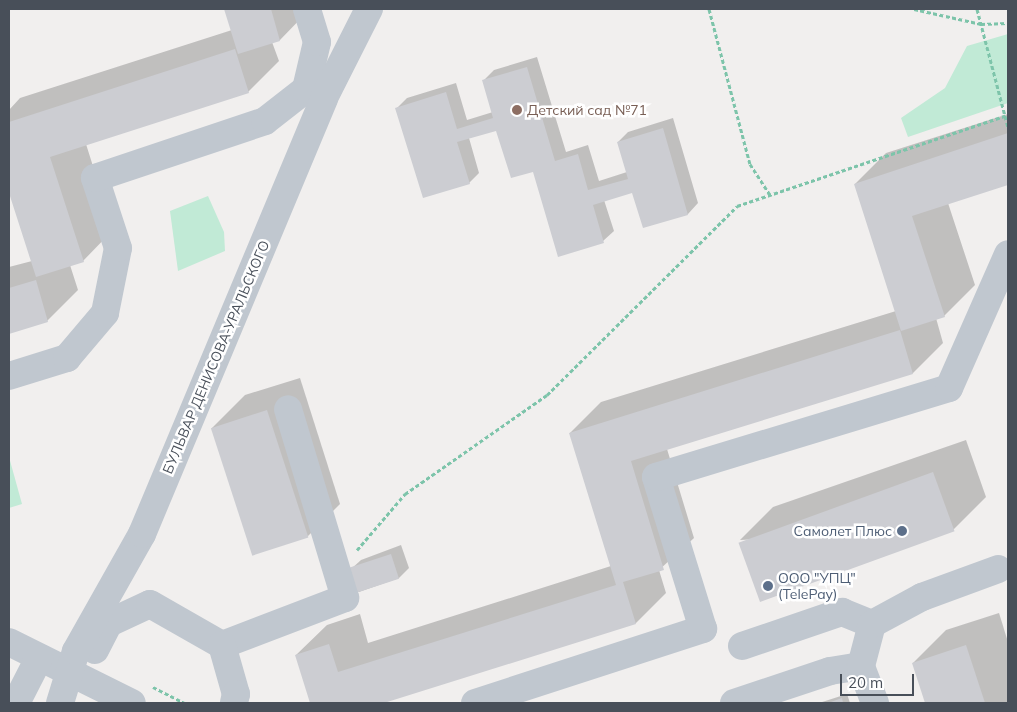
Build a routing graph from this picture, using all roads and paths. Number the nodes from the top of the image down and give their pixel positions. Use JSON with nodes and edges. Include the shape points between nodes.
{"nodes":[{"id":1,"x":307,"y":9,"type":"edge"},
{"id":2,"x":369,"y":9,"type":"edge"},
{"id":3,"x":709,"y":9,"type":"edge"},
{"id":4,"x":914,"y":9,"type":"edge"},
{"id":5,"x":977,"y":9,"type":"edge"},
{"id":6,"x":1008,"y":23,"type":"edge"},
{"id":7,"x":981,"y":24,"type":"junction"},
{"id":8,"x":1007,"y":115,"type":"edge"},
{"id":9,"x":1008,"y":127,"type":"edge"},
{"id":10,"x":772,"y":196,"type":"junction"},
{"id":11,"x":1008,"y":254,"type":"edge"},
{"id":12,"x":9,"y":376,"type":"edge"},
{"id":13,"x":288,"y":409,"type":"dead end"},
{"id":14,"x":998,"y":569,"type":"dead end"},
{"id":15,"x":337,"y":573,"type":"junction"},
{"id":16,"x":872,"y":624,"type":"junction"},
{"id":17,"x":9,"y":642,"type":"edge"},
{"id":18,"x":222,"y":645,"type":"junction"},
{"id":19,"x":742,"y":646,"type":"dead end"},
{"id":20,"x":39,"y":658,"type":"junction"},
{"id":21,"x":861,"y":666,"type":"junction"},
{"id":22,"x":76,"y":675,"type":"junction"},
{"id":23,"x":16,"y":703,"type":"edge"},
{"id":24,"x":60,"y":703,"type":"edge"},
{"id":25,"x":132,"y":703,"type":"edge"},
{"id":26,"x":234,"y":703,"type":"edge"},
{"id":27,"x":475,"y":703,"type":"edge"},
{"id":28,"x":734,"y":703,"type":"edge"},
{"id":29,"x":874,"y":703,"type":"edge"}],
"edges":[{"from":1,"to":12,"type":"street","via":[[317,42],[306,89],[265,121],[95,178],[118,248],[105,313],[67,358]]},
{"from":2,"to":22,"type":"street","name":"БУЛЬВАР ДЕНИСОВА-УРАЛЬСКОГО","via":[[324,98],[142,534],[76,651]]},
{"from":3,"to":10,"type":"path","via":[[750,164]]},
{"from":4,"to":7,"type":"path"},
{"from":5,"to":7,"type":"path"},
{"from":6,"to":7,"type":"path"},
{"from":7,"to":8,"type":"path"},
{"from":8,"to":9,"type":"path"},
{"from":8,"to":10,"type":"path"},
{"from":10,"to":15,"type":"path","via":[[737,206],[547,395],[405,494]]},
{"from":11,"to":27,"type":"street","via":[[949,388],[656,477],[703,629]]},
{"from":13,"to":15,"type":"street"},
{"from":14,"to":16,"type":"street","via":[[922,598]]},
{"from":15,"to":18,"type":"street","via":[[344,598]]},
{"from":16,"to":19,"type":"street","via":[[842,612]]},
{"from":16,"to":21,"type":"street"},
{"from":17,"to":20,"type":"street"},
{"from":18,"to":22,"type":"street","via":[[150,604],[109,623]]},
{"from":18,"to":26,"type":"street","via":[[236,694]]},
{"from":20,"to":22,"type":"street"},
{"from":20,"to":23,"type":"street"},
{"from":21,"to":28,"type":"street","via":[[830,671]]},
{"from":21,"to":29,"type":"street"},
{"from":22,"to":24,"type":"street","name":"БУЛЬВАР ДЕНИСОВА-УРАЛЬСКОГО"},
{"from":22,"to":25,"type":"street"}]}
